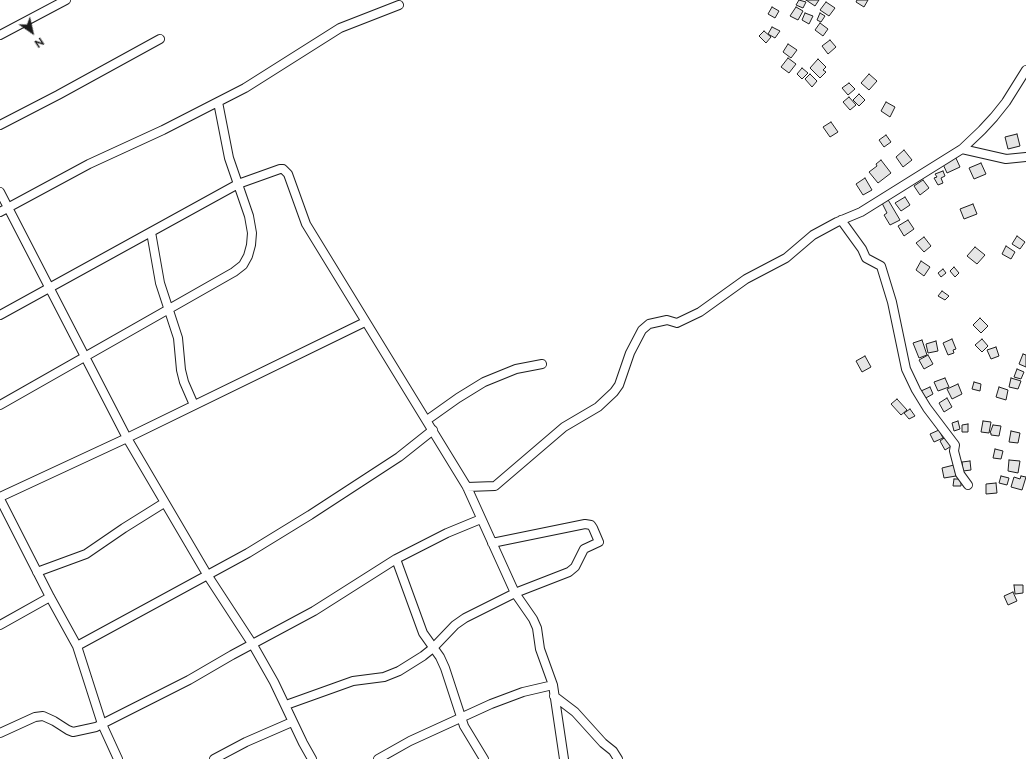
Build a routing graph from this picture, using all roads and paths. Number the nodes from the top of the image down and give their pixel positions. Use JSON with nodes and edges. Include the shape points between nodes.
{"nodes":[{"id":1,"x":66,"y":0,"type":"edge"},
{"id":2,"x":399,"y":4,"type":"dead end"},
{"id":3,"x":0,"y":35,"type":"edge"},
{"id":4,"x":160,"y":40,"type":"dead end"},
{"id":5,"x":1026,"y":70,"type":"edge"},
{"id":6,"x":218,"y":102,"type":"junction"},
{"id":7,"x":0,"y":125,"type":"edge"},
{"id":8,"x":962,"y":148,"type":"junction"},
{"id":9,"x":1026,"y":157,"type":"edge"},
{"id":10,"x":238,"y":184,"type":"junction"},
{"id":11,"x":0,"y":192,"type":"edge"},
{"id":12,"x":8,"y":208,"type":"junction"},
{"id":13,"x":0,"y":212,"type":"edge"},
{"id":14,"x":841,"y":220,"type":"junction"},
{"id":15,"x":151,"y":232,"type":"junction"},
{"id":16,"x":49,"y":287,"type":"junction"},
{"id":17,"x":169,"y":309,"type":"junction"},
{"id":18,"x":0,"y":315,"type":"edge"},
{"id":19,"x":365,"y":322,"type":"junction"},
{"id":20,"x":85,"y":357,"type":"junction"},
{"id":21,"x":542,"y":364,"type":"dead end"},
{"id":22,"x":0,"y":405,"type":"edge"},
{"id":23,"x":194,"y":405,"type":"junction"},
{"id":24,"x":427,"y":420,"type":"junction"},
{"id":25,"x":433,"y":430,"type":"junction"},
{"id":26,"x":127,"y":438,"type":"junction"},
{"id":27,"x":968,"y":485,"type":"dead end"},
{"id":28,"x":467,"y":487,"type":"junction"},
{"id":29,"x":0,"y":498,"type":"edge"},
{"id":30,"x":164,"y":503,"type":"junction"},
{"id":31,"x":481,"y":519,"type":"junction"},
{"id":32,"x":492,"y":543,"type":"junction"},
{"id":33,"x":396,"y":558,"type":"junction"},
{"id":34,"x":37,"y":572,"type":"junction"},
{"id":35,"x":208,"y":576,"type":"junction"},
{"id":36,"x":514,"y":593,"type":"junction"},
{"id":37,"x":50,"y":597,"type":"junction"},
{"id":38,"x":0,"y":625,"type":"edge"},
{"id":39,"x":253,"y":645,"type":"junction"},
{"id":40,"x":77,"y":646,"type":"junction"},
{"id":41,"x":433,"y":648,"type":"junction"},
{"id":42,"x":553,"y":685,"type":"junction"},
{"id":43,"x":554,"y":696,"type":"junction"},
{"id":44,"x":286,"y":705,"type":"junction"},
{"id":45,"x":461,"y":718,"type":"junction"},
{"id":46,"x":292,"y":722,"type":"junction"},
{"id":47,"x":102,"y":724,"type":"junction"},
{"id":48,"x":0,"y":733,"type":"edge"},
{"id":49,"x":393,"y":756,"type":"edge"},
{"id":50,"x":118,"y":759,"type":"edge"},
{"id":51,"x":214,"y":759,"type":"edge"},
{"id":52,"x":312,"y":759,"type":"edge"},
{"id":53,"x":378,"y":759,"type":"edge"},
{"id":54,"x":484,"y":759,"type":"edge"},
{"id":55,"x":564,"y":759,"type":"edge"},
{"id":56,"x":618,"y":759,"type":"edge"}],
"edges":[{"from":1,"to":3,"type":"street"},
{"from":2,"to":6,"type":"street","via":[[340,28],[245,88]]},
{"from":4,"to":7,"type":"street"},
{"from":5,"to":8,"type":"street","via":[[994,117]]},
{"from":6,"to":10,"type":"street","via":[[229,158]]},
{"from":6,"to":12,"type":"street","via":[[89,164]]},
{"from":8,"to":9,"type":"street","via":[[1006,159]]},
{"from":8,"to":14,"type":"street","via":[[861,212]]},
{"from":10,"to":15,"type":"street"},
{"from":10,"to":17,"type":"street","via":[[252,233],[251,246],[243,264],[234,272]]},
{"from":10,"to":19,"type":"street","via":[[280,169],[286,171],[306,224]]},
{"from":11,"to":12,"type":"street"},
{"from":12,"to":13,"type":"street"},
{"from":12,"to":16,"type":"street"},
{"from":14,"to":27,"type":"street","via":[[866,258],[881,266],[892,302],[906,369],[927,408],[955,445],[960,474]]},
{"from":14,"to":28,"type":"street","via":[[813,235],[786,258],[746,279],[686,320],[667,320],[649,324],[642,330],[630,353],[619,385],[598,407],[564,427],[495,486]]},
{"from":15,"to":16,"type":"street"},
{"from":15,"to":17,"type":"street","via":[[160,283]]},
{"from":16,"to":18,"type":"street"},
{"from":16,"to":20,"type":"street"},
{"from":17,"to":20,"type":"street"},
{"from":17,"to":23,"type":"street","via":[[178,338],[184,382]]},
{"from":19,"to":23,"type":"street"},
{"from":19,"to":24,"type":"street"},
{"from":20,"to":22,"type":"street"},
{"from":20,"to":26,"type":"street"},
{"from":21,"to":24,"type":"street","via":[[516,369],[484,382]]},
{"from":23,"to":26,"type":"street"},
{"from":24,"to":25,"type":"street"},
{"from":25,"to":28,"type":"street"},
{"from":25,"to":35,"type":"street","via":[[399,456],[310,515]]},
{"from":26,"to":29,"type":"street"},
{"from":26,"to":30,"type":"street"},
{"from":28,"to":31,"type":"street"},
{"from":29,"to":34,"type":"street"},
{"from":30,"to":34,"type":"street","via":[[86,554]]},
{"from":30,"to":35,"type":"street"},
{"from":31,"to":32,"type":"street"},
{"from":31,"to":33,"type":"street"},
{"from":32,"to":36,"type":"street"},
{"from":32,"to":36,"type":"street","via":[[585,524],[593,528],[599,542],[584,550],[575,567],[569,572]]},
{"from":33,"to":39,"type":"street","via":[[314,611]]},
{"from":33,"to":41,"type":"street","via":[[423,633]]},
{"from":34,"to":37,"type":"street"},
{"from":35,"to":39,"type":"street"},
{"from":35,"to":40,"type":"street"},
{"from":36,"to":41,"type":"street","via":[[465,618]]},
{"from":36,"to":42,"type":"street","via":[[534,619],[540,649]]},
{"from":37,"to":38,"type":"street"},
{"from":37,"to":40,"type":"street"},
{"from":39,"to":44,"type":"street"},
{"from":39,"to":47,"type":"street"},
{"from":40,"to":47,"type":"street"},
{"from":41,"to":44,"type":"street","via":[[411,665],[384,677],[353,681]]},
{"from":41,"to":45,"type":"street","via":[[446,668]]},
{"from":42,"to":43,"type":"street"},
{"from":42,"to":45,"type":"street","via":[[523,692]]},
{"from":43,"to":55,"type":"street"},
{"from":43,"to":56,"type":"street","via":[[575,712]]},
{"from":44,"to":46,"type":"street"},
{"from":45,"to":49,"type":"street","via":[[410,741]]},
{"from":45,"to":54,"type":"street"},
{"from":46,"to":51,"type":"street"},
{"from":46,"to":52,"type":"street"},
{"from":47,"to":48,"type":"street","via":[[73,732],[42,716]]},
{"from":47,"to":50,"type":"street"},
{"from":49,"to":53,"type":"street"}]}
